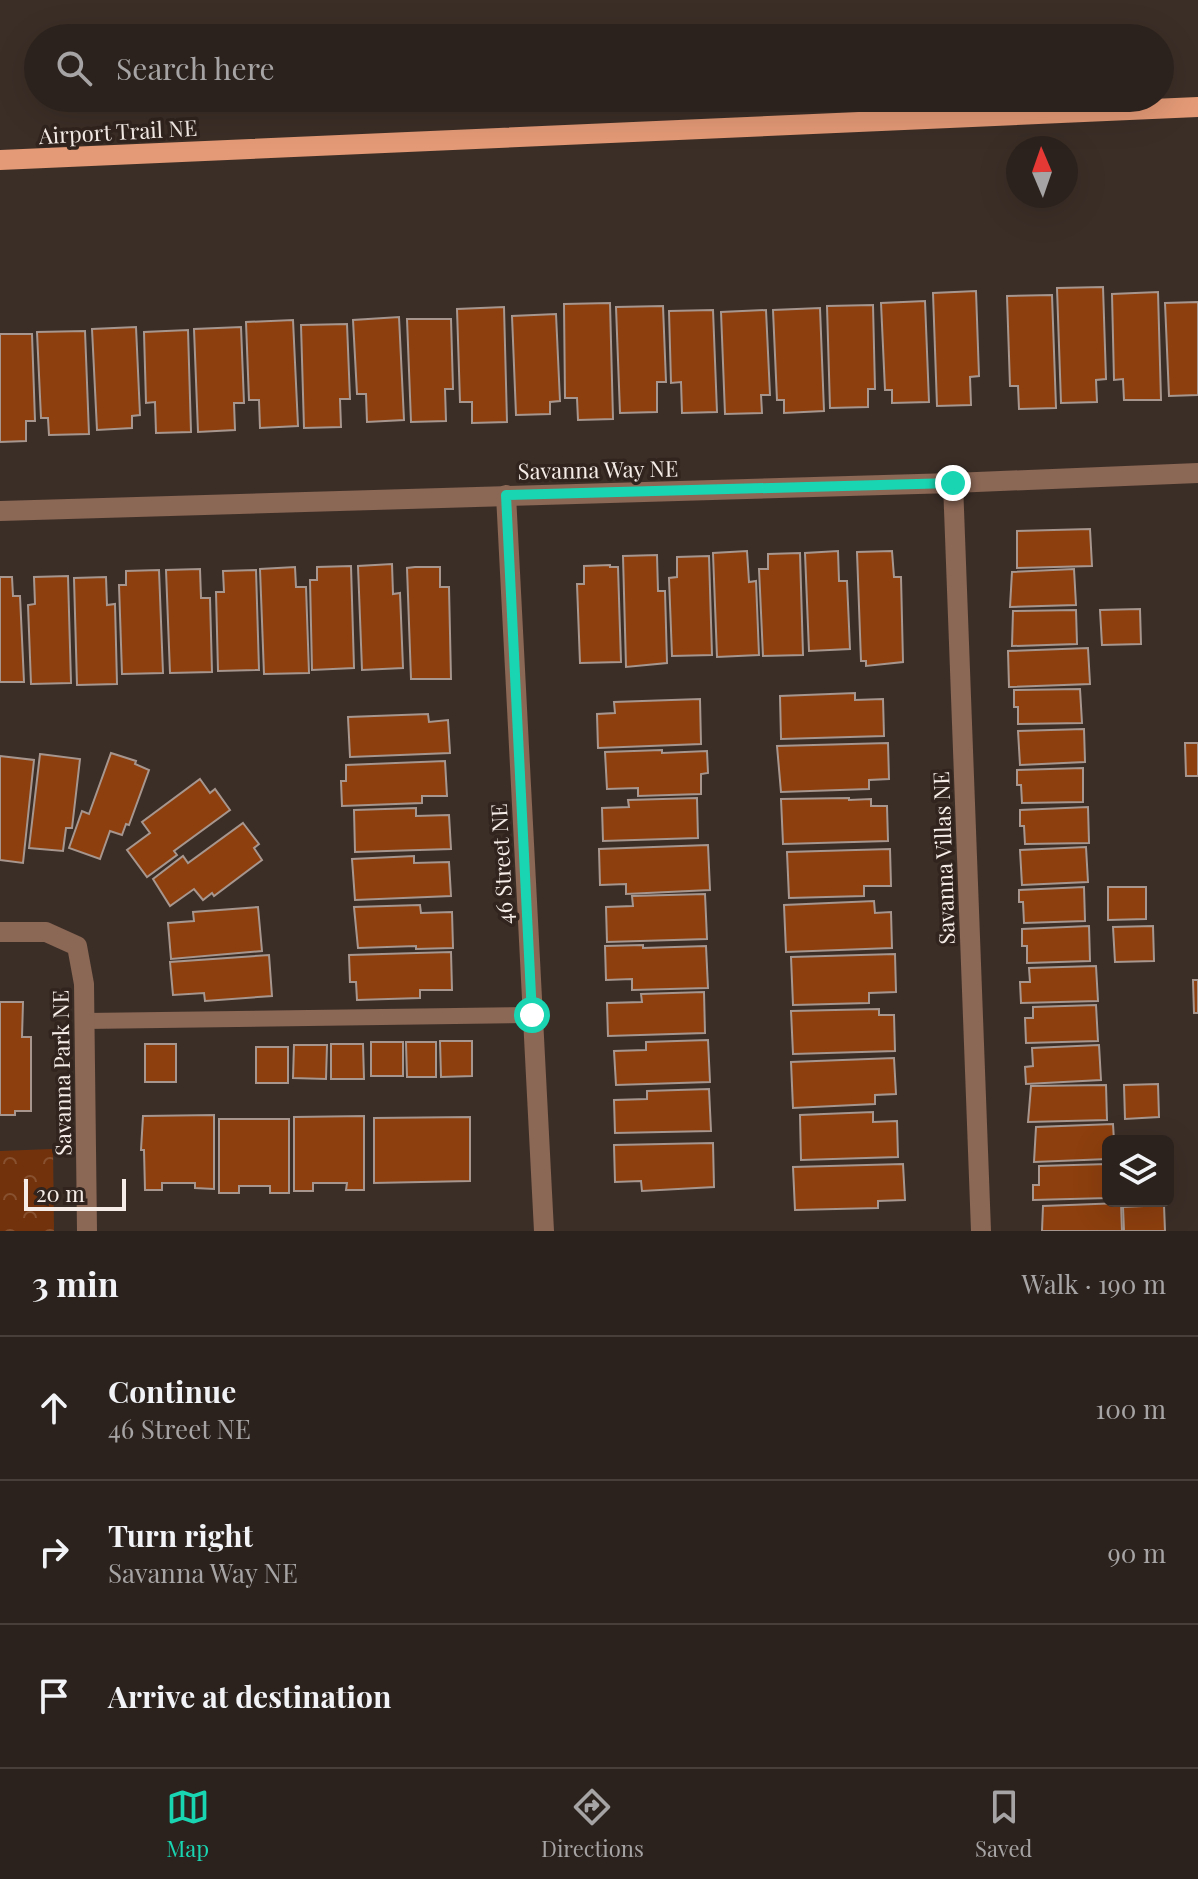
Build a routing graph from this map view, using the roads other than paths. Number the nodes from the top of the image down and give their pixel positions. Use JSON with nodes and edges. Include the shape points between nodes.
{"nodes":[{"id":1,"x":1198,"y":107,"type":"edge"},
{"id":2,"x":1174,"y":108,"type":"edge"},
{"id":3,"x":1085,"y":112,"type":"edge"},
{"id":4,"x":0,"y":160,"type":"edge"},
{"id":5,"x":1198,"y":473,"type":"edge"},
{"id":6,"x":953,"y":483,"type":"junction"},
{"id":7,"x":506,"y":495,"type":"junction"},
{"id":8,"x":0,"y":511,"type":"edge"},
{"id":9,"x":0,"y":932,"type":"edge"},
{"id":10,"x":532,"y":1015,"type":"junction"},
{"id":11,"x":85,"y":1021,"type":"junction"},
{"id":12,"x":87,"y":1231,"type":"edge"},
{"id":13,"x":544,"y":1231,"type":"edge"},
{"id":14,"x":981,"y":1231,"type":"edge"}],
"edges":[{"from":1,"to":2,"type":"main road","name":"Airport Trail NE"},
{"from":3,"to":4,"type":"main road","name":"Airport Trail NE"},
{"from":5,"to":6,"type":"street","name":"Savanna Way NE"},
{"from":6,"to":7,"type":"street","name":"Savanna Way NE"},
{"from":6,"to":14,"type":"street","name":"Savanna Villas NE"},
{"from":7,"to":8,"type":"street","name":"Savanna Way NE"},
{"from":7,"to":10,"type":"street","name":"46 Street NE"},
{"from":9,"to":11,"type":"street","name":"Savanna Park NE","via":[[46,932],[77,946]]},
{"from":10,"to":11,"type":"lane"},
{"from":10,"to":13,"type":"street","name":"46 Street NE"},
{"from":11,"to":12,"type":"street","name":"Savanna Park NE"}]}
